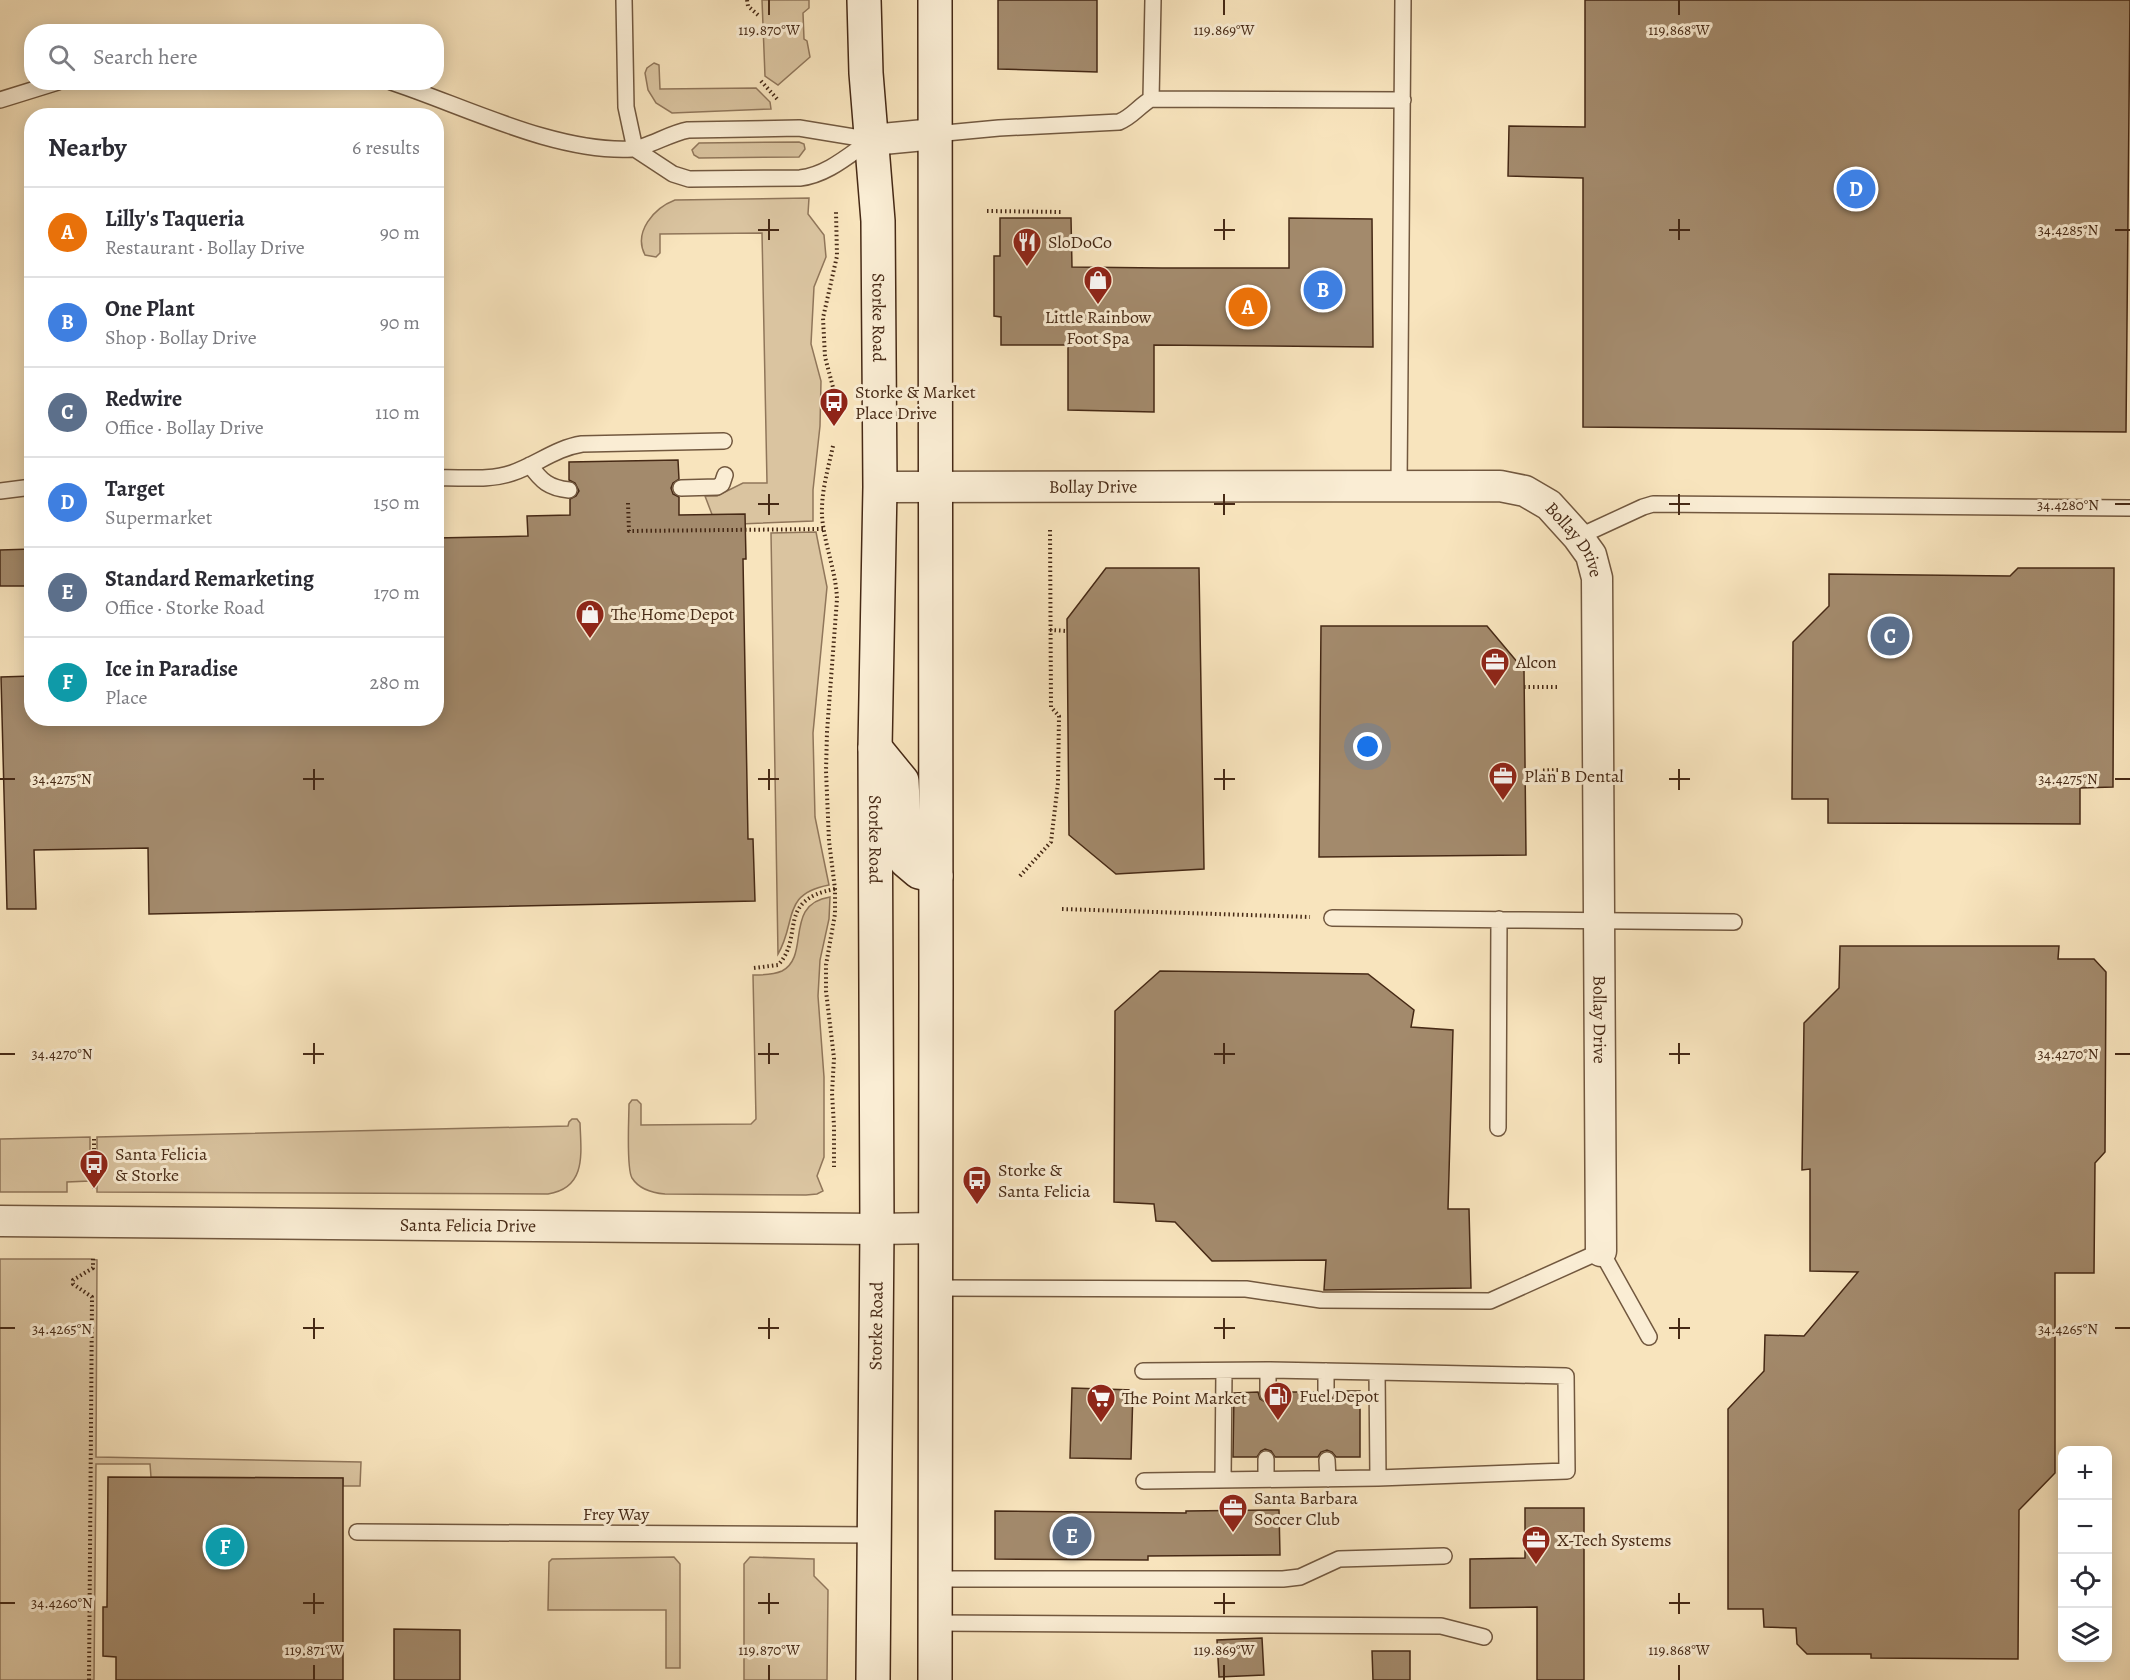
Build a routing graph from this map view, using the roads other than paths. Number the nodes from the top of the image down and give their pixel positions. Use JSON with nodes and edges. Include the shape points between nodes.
{"nodes":[{"id":1,"x":624,"y":0,"type":"edge"},
{"id":2,"x":864,"y":0,"type":"edge"},
{"id":3,"x":935,"y":0,"type":"edge"},
{"id":4,"x":1153,"y":0,"type":"edge"},
{"id":5,"x":1403,"y":0,"type":"edge"},
{"id":6,"x":32,"y":90,"type":"edge"},
{"id":7,"x":413,"y":90,"type":"edge"},
{"id":8,"x":1151,"y":99,"type":"junction"},
{"id":9,"x":0,"y":100,"type":"edge"},
{"id":10,"x":1402,"y":100,"type":"junction"},
{"id":11,"x":935,"y":134,"type":"junction"},
{"id":12,"x":872,"y":140,"type":"junction"},
{"id":13,"x":635,"y":149,"type":"junction"},
{"id":14,"x":724,"y":441,"type":"dead end"},
{"id":15,"x":530,"y":465,"type":"junction"},
{"id":16,"x":725,"y":475,"type":"dead end"},
{"id":17,"x":444,"y":477,"type":"edge"},
{"id":18,"x":1399,"y":486,"type":"junction"},
{"id":19,"x":880,"y":487,"type":"junction"},
{"id":20,"x":24,"y":488,"type":"edge"},
{"id":21,"x":681,"y":488,"type":"dead end"},
{"id":22,"x":936,"y":488,"type":"junction"},
{"id":23,"x":569,"y":490,"type":"dead end"},
{"id":24,"x":0,"y":491,"type":"edge"},
{"id":25,"x":2130,"y":508,"type":"edge"},
{"id":26,"x":1578,"y":537,"type":"junction"},
{"id":27,"x":875,"y":748,"type":"junction"},
{"id":28,"x":936,"y":876,"type":"junction"},
{"id":29,"x":1332,"y":918,"type":"road end"},
{"id":30,"x":1499,"y":919,"type":"junction"},
{"id":31,"x":1600,"y":920,"type":"junction"},
{"id":32,"x":1734,"y":922,"type":"dead end"},
{"id":33,"x":1498,"y":1128,"type":"dead end"},
{"id":34,"x":0,"y":1221,"type":"edge"},
{"id":35,"x":936,"y":1228,"type":"junction"},
{"id":36,"x":877,"y":1229,"type":"junction"},
{"id":37,"x":1601,"y":1251,"type":"junction"},
{"id":38,"x":936,"y":1288,"type":"junction"},
{"id":39,"x":1649,"y":1337,"type":"dead end"},
{"id":40,"x":1268,"y":1370,"type":"junction"},
{"id":41,"x":1143,"y":1371,"type":"dead end"},
{"id":42,"x":1224,"y":1371,"type":"junction"},
{"id":43,"x":1326,"y":1371,"type":"junction"},
{"id":44,"x":1377,"y":1372,"type":"junction"},
{"id":45,"x":1326,"y":1393,"type":"dead end"},
{"id":46,"x":1268,"y":1394,"type":"dead end"},
{"id":47,"x":1266,"y":1459,"type":"dead end"},
{"id":48,"x":1328,"y":1460,"type":"dead end"},
{"id":49,"x":1377,"y":1478,"type":"junction"},
{"id":50,"x":1223,"y":1479,"type":"junction"},
{"id":51,"x":1266,"y":1479,"type":"junction"},
{"id":52,"x":1328,"y":1479,"type":"junction"},
{"id":53,"x":1144,"y":1481,"type":"dead end"},
{"id":54,"x":357,"y":1532,"type":"dead end"},
{"id":55,"x":874,"y":1535,"type":"junction"},
{"id":56,"x":1444,"y":1556,"type":"dead end"},
{"id":57,"x":935,"y":1580,"type":"junction"},
{"id":58,"x":935,"y":1623,"type":"junction"},
{"id":59,"x":1484,"y":1637,"type":"dead end"},
{"id":60,"x":873,"y":1680,"type":"edge"},
{"id":61,"x":935,"y":1680,"type":"edge"}],
"edges":[{"from":1,"to":13,"type":"lane","via":[[626,107]]},
{"from":2,"to":12,"type":"main road","name":"Storke Road"},
{"from":3,"to":11,"type":"main road"},
{"from":4,"to":8,"type":"lane"},
{"from":5,"to":10,"type":"lane"},
{"from":6,"to":9,"type":"lane"},
{"from":7,"to":13,"type":"lane","via":[[527,132],[592,146]]},
{"from":8,"to":10,"type":"lane"},
{"from":8,"to":11,"type":"lane","via":[[1119,122]]},
{"from":10,"to":18,"type":"lane"},
{"from":11,"to":12,"type":"street"},
{"from":11,"to":22,"type":"main road"},
{"from":12,"to":13,"type":"lane","via":[[798,128],[688,130]]},
{"from":12,"to":13,"type":"lane","via":[[823,172],[800,178],[689,179],[673,174]]},
{"from":12,"to":19,"type":"main road","name":"Storke Road","via":[[878,222]]},
{"from":14,"to":15,"type":"lane","via":[[582,444],[560,449]]},
{"from":15,"to":17,"type":"lane","via":[[497,476]]},
{"from":15,"to":23,"type":"lane","via":[[545,483]]},
{"from":16,"to":21,"type":"lane","via":[[717,487]]},
{"from":18,"to":22,"type":"street","name":"Bollay Drive"},
{"from":18,"to":26,"type":"street","name":"Bollay Drive","via":[[1500,486],[1525,491],[1549,506]]},
{"from":19,"to":22,"type":"street","name":"Bollay Drive"},
{"from":19,"to":27,"type":"main road","name":"Storke Road"},
{"from":20,"to":24,"type":"lane"},
{"from":22,"to":28,"type":"main road"},
{"from":25,"to":26,"type":"lane","via":[[1653,504]]},
{"from":26,"to":31,"type":"street","name":"Bollay Drive","via":[[1591,555],[1597,578]]},
{"from":27,"to":28,"type":"main road","via":[[902,781],[906,861],[919,872]]},
{"from":27,"to":36,"type":"main road","name":"Storke Road"},
{"from":28,"to":35,"type":"main road"},
{"from":29,"to":30,"type":"lane"},
{"from":30,"to":31,"type":"lane"},
{"from":30,"to":33,"type":"lane"},
{"from":31,"to":32,"type":"lane"},
{"from":31,"to":37,"type":"street","name":"Bollay Drive"},
{"from":34,"to":36,"type":"street","name":"Santa Felicia Drive"},
{"from":35,"to":36,"type":"street","name":"Santa Felicia Drive"},
{"from":35,"to":38,"type":"main road"},
{"from":36,"to":55,"type":"main road","name":"Storke Road"},
{"from":37,"to":38,"type":"lane","via":[[1490,1301],[1321,1300],[1245,1289]]},
{"from":37,"to":39,"type":"lane"},
{"from":38,"to":57,"type":"main road"},
{"from":40,"to":42,"type":"lane"},
{"from":40,"to":43,"type":"lane"},
{"from":40,"to":46,"type":"lane"},
{"from":41,"to":42,"type":"lane"},
{"from":42,"to":50,"type":"lane"},
{"from":43,"to":44,"type":"lane"},
{"from":43,"to":45,"type":"lane"},
{"from":44,"to":49,"type":"lane"},
{"from":44,"to":49,"type":"lane","via":[[1566,1376],[1567,1459],[1567,1471]]},
{"from":47,"to":51,"type":"lane"},
{"from":48,"to":52,"type":"lane"},
{"from":49,"to":52,"type":"lane"},
{"from":50,"to":51,"type":"lane"},
{"from":50,"to":53,"type":"lane"},
{"from":51,"to":52,"type":"lane"},
{"from":54,"to":55,"type":"lane","name":"Frey Way"},
{"from":55,"to":60,"type":"main road","name":"Storke Road"},
{"from":56,"to":57,"type":"lane","via":[[1339,1559],[1300,1577],[1283,1580]]},
{"from":57,"to":58,"type":"main road"},
{"from":58,"to":59,"type":"lane","via":[[1441,1626]]},
{"from":58,"to":61,"type":"main road"}]}
